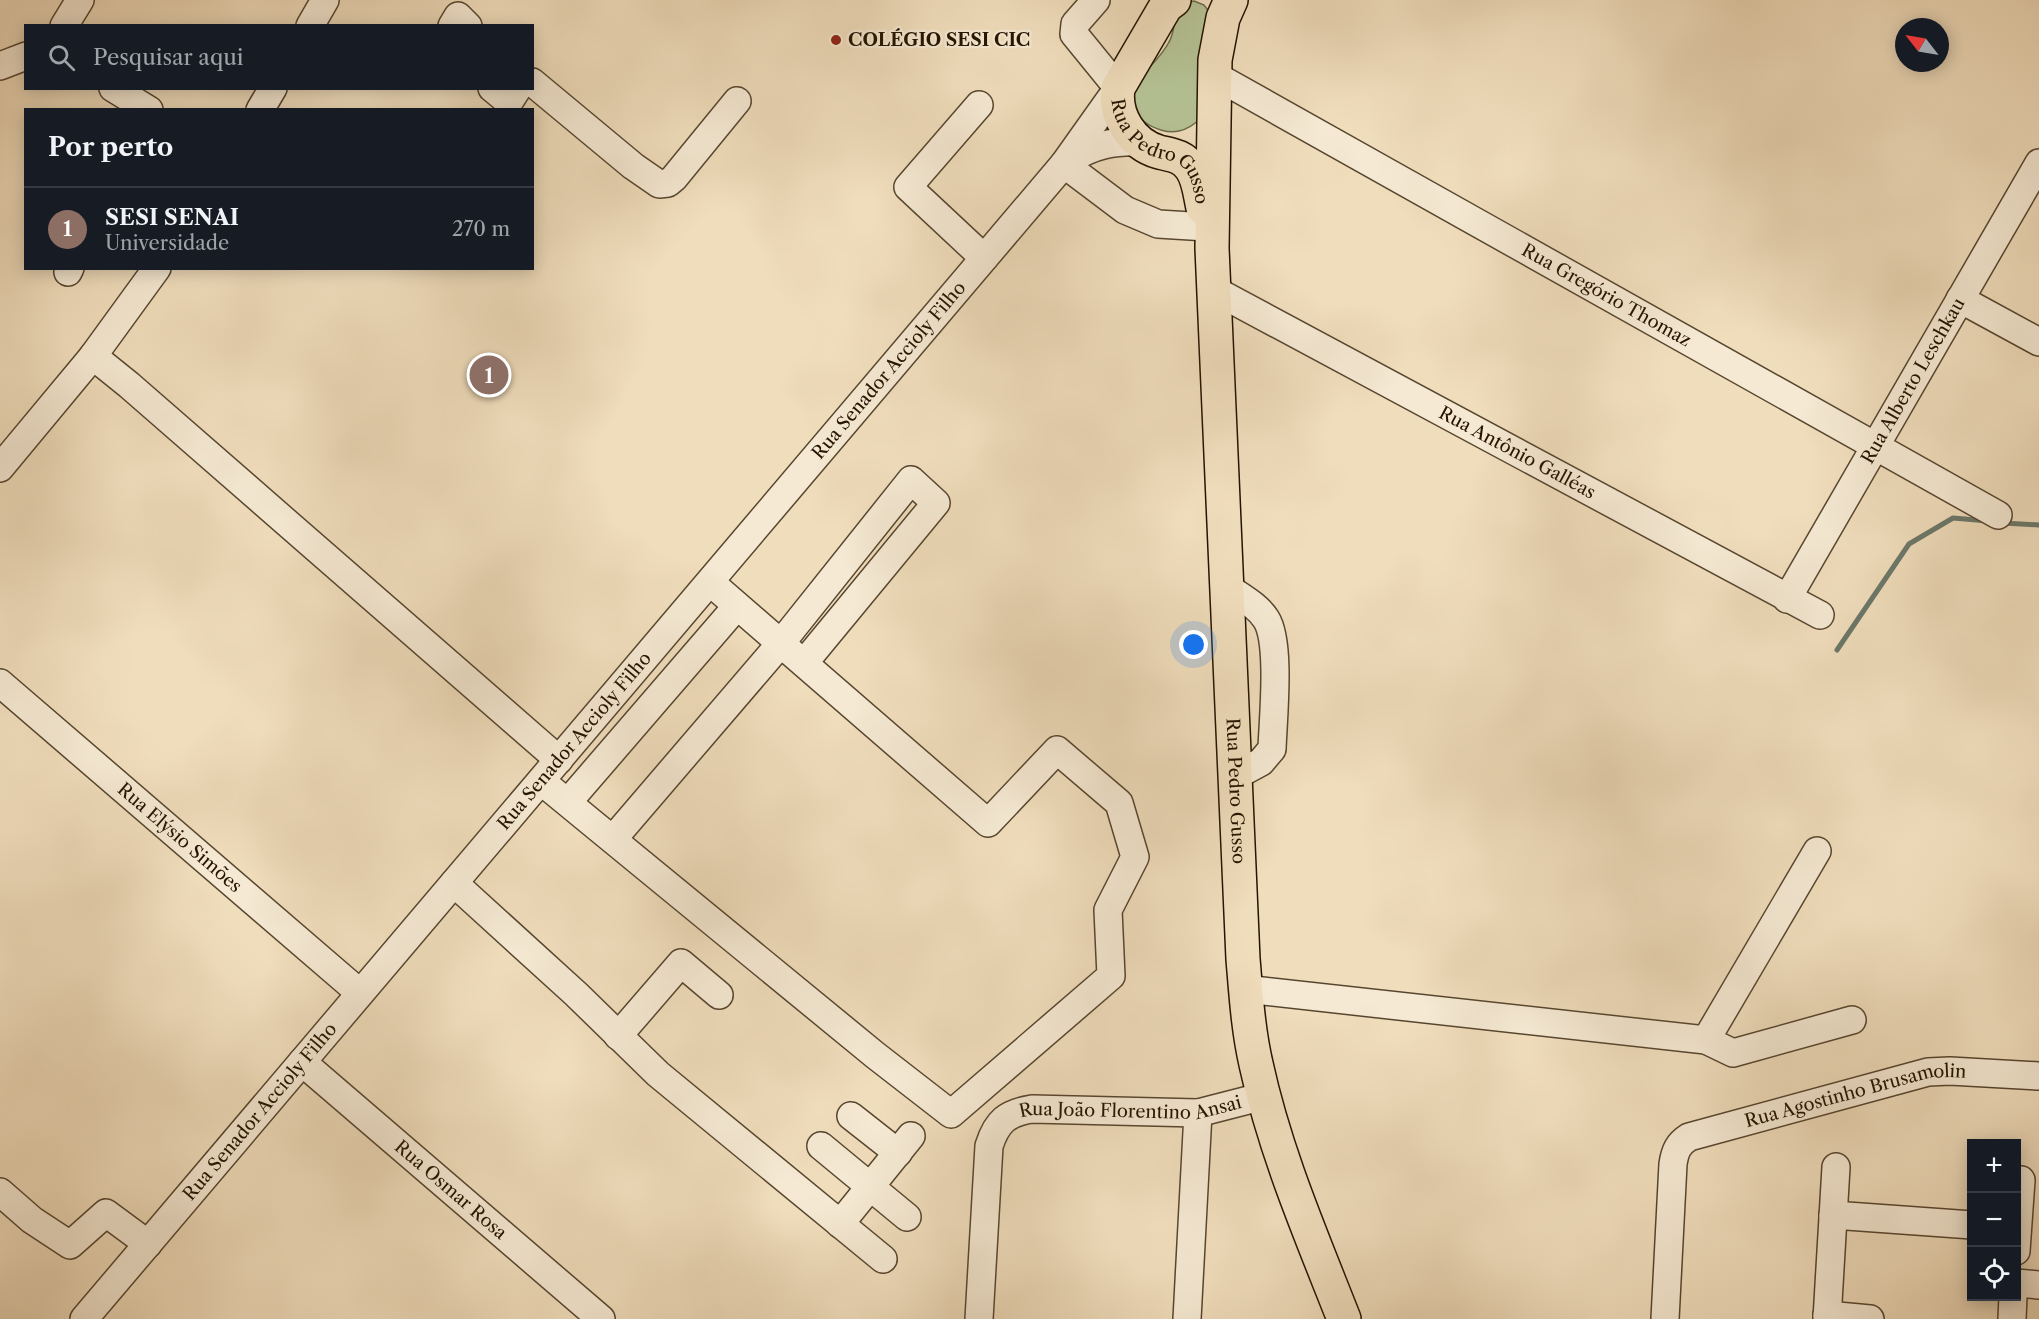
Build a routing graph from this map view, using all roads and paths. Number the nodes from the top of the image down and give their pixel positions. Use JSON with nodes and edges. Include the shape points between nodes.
{"nodes":[{"id":1,"x":80,"y":0,"type":"edge"},
{"id":2,"x":325,"y":0,"type":"edge"},
{"id":3,"x":1096,"y":0,"type":"edge"},
{"id":4,"x":1229,"y":1,"type":"edge"},
{"id":5,"x":1169,"y":2,"type":"edge"},
{"id":6,"x":65,"y":24,"type":"edge"},
{"id":7,"x":311,"y":24,"type":"edge"},
{"id":8,"x":453,"y":24,"type":"edge"},
{"id":9,"x":466,"y":24,"type":"edge"},
{"id":10,"x":24,"y":57,"type":"edge"},
{"id":11,"x":0,"y":66,"type":"edge"},
{"id":12,"x":1214,"y":75,"type":"junction"},
{"id":13,"x":534,"y":84,"type":"edge"},
{"id":14,"x":1118,"y":87,"type":"junction"},
{"id":15,"x":116,"y":90,"type":"edge"},
{"id":16,"x":272,"y":90,"type":"edge"},
{"id":17,"x":494,"y":90,"type":"edge"},
{"id":18,"x":517,"y":90,"type":"edge"},
{"id":19,"x":737,"y":101,"type":"dead end"},
{"id":20,"x":979,"y":105,"type":"dead end"},
{"id":21,"x":146,"y":108,"type":"edge"},
{"id":22,"x":261,"y":108,"type":"edge"},
{"id":23,"x":1214,"y":136,"type":"junction"},
{"id":24,"x":1155,"y":148,"type":"junction"},
{"id":25,"x":2039,"y":163,"type":"edge"},
{"id":26,"x":1064,"y":164,"type":"junction"},
{"id":27,"x":1210,"y":237,"type":"junction"},
{"id":28,"x":984,"y":258,"type":"junction"},
{"id":29,"x":156,"y":270,"type":"edge"},
{"id":30,"x":1214,"y":290,"type":"junction"},
{"id":31,"x":1960,"y":299,"type":"junction"},
{"id":32,"x":2039,"y":342,"type":"edge"},
{"id":33,"x":93,"y":356,"type":"junction"},
{"id":34,"x":1875,"y":446,"type":"junction"},
{"id":35,"x":0,"y":468,"type":"edge"},
{"id":36,"x":1998,"y":515,"type":"dead end"},
{"id":37,"x":710,"y":582,"type":"junction"},
{"id":38,"x":1227,"y":587,"type":"junction"},
{"id":39,"x":1787,"y":599,"type":"junction"},
{"id":40,"x":737,"y":606,"type":"junction"},
{"id":41,"x":1820,"y":615,"type":"dead end"},
{"id":42,"x":781,"y":643,"type":"junction"},
{"id":43,"x":804,"y":663,"type":"junction"},
{"id":44,"x":0,"y":683,"type":"edge"},
{"id":45,"x":559,"y":760,"type":"junction"},
{"id":46,"x":1235,"y":776,"type":"junction"},
{"id":47,"x":541,"y":781,"type":"junction"},
{"id":48,"x":568,"y":802,"type":"junction"},
{"id":49,"x":613,"y":839,"type":"junction"},
{"id":50,"x":1818,"y":850,"type":"dead end"},
{"id":51,"x":454,"y":882,"type":"junction"},
{"id":52,"x":1245,"y":989,"type":"junction"},
{"id":53,"x":360,"y":993,"type":"junction"},
{"id":54,"x":719,"y":995,"type":"dead end"},
{"id":55,"x":1852,"y":1020,"type":"dead end"},
{"id":56,"x":618,"y":1036,"type":"junction"},
{"id":57,"x":1706,"y":1040,"type":"junction"},
{"id":58,"x":302,"y":1062,"type":"junction"},
{"id":59,"x":2039,"y":1076,"type":"edge"},
{"id":60,"x":1264,"y":1096,"type":"junction"},
{"id":61,"x":1198,"y":1113,"type":"junction"},
{"id":62,"x":851,"y":1116,"type":"dead end"},
{"id":63,"x":821,"y":1146,"type":"dead end"},
{"id":64,"x":1836,"y":1167,"type":"dead end"},
{"id":65,"x":870,"y":1186,"type":"junction"},
{"id":66,"x":0,"y":1192,"type":"edge"},
{"id":67,"x":1833,"y":1215,"type":"junction"},
{"id":68,"x":907,"y":1217,"type":"dead end"},
{"id":69,"x":840,"y":1224,"type":"junction"},
{"id":70,"x":1967,"y":1225,"type":"edge"},
{"id":71,"x":148,"y":1244,"type":"junction"},
{"id":72,"x":883,"y":1259,"type":"dead end"},
{"id":73,"x":2021,"y":1283,"type":"edge"},
{"id":74,"x":2039,"y":1285,"type":"edge"},
{"id":75,"x":2013,"y":1301,"type":"edge"},
{"id":76,"x":97,"y":1315,"type":"edge"},
{"id":77,"x":1827,"y":1317,"type":"edge"},
{"id":78,"x":600,"y":1319,"type":"edge"},
{"id":79,"x":979,"y":1319,"type":"edge"},
{"id":80,"x":1187,"y":1319,"type":"edge"},
{"id":81,"x":1344,"y":1319,"type":"edge"},
{"id":82,"x":1665,"y":1319,"type":"edge"},
{"id":83,"x":1870,"y":1319,"type":"edge"},
{"id":84,"x":2012,"y":1319,"type":"edge"}],
"edges":[{"from":1,"to":6,"type":"street"},
{"from":2,"to":7,"type":"street"},
{"from":3,"to":14,"type":"street","via":[[1075,24],[1074,34]]},
{"from":4,"to":12,"type":"main road","name":"Rua Pedro Gusso"},
{"from":5,"to":14,"type":"main road","name":"Rua Pedro Gusso"},
{"from":8,"to":9,"type":"street","via":[[458,16]]},
{"from":10,"to":11,"type":"street"},
{"from":12,"to":23,"type":"main road","name":"Rua Pedro Gusso"},
{"from":12,"to":34,"type":"street","name":"Rua Gregório Thomaz"},
{"from":13,"to":19,"type":"street","via":[[659,184],[668,183],[684,166]]},
{"from":14,"to":24,"type":"main road","name":"Rua Pedro Gusso","via":[[1116,99],[1129,132]]},
{"from":14,"to":26,"type":"street","name":"Rua Senador Accioly Filho"},
{"from":15,"to":21,"type":"street"},
{"from":16,"to":22,"type":"street"},
{"from":17,"to":18,"type":"street","via":[[508,102]]},
{"from":20,"to":28,"type":"street","via":[[908,187]]},
{"from":23,"to":24,"type":"main road","via":[[1183,153]]},
{"from":23,"to":27,"type":"main road","name":"Rua Pedro Gusso"},
{"from":24,"to":26,"type":"street","name":"Rua Senador Accioly Filho","via":[[1123,141],[1106,143]]},
{"from":24,"to":27,"type":"main road","name":"Rua Pedro Gusso","via":[[1186,162],[1192,169]]},
{"from":25,"to":31,"type":"street","name":"Rua Alberto Leschkau"},
{"from":26,"to":27,"type":"street","via":[[1125,210],[1158,224]]},
{"from":26,"to":28,"type":"street","name":"Rua Senador Accioly Filho"},
{"from":27,"to":30,"type":"main road","name":"Rua Pedro Gusso"},
{"from":28,"to":37,"type":"street","name":"Rua Senador Accioly Filho"},
{"from":29,"to":33,"type":"street"},
{"from":30,"to":38,"type":"main road","name":"Rua Pedro Gusso"},
{"from":30,"to":39,"type":"street","name":"Rua Antônio Galléas"},
{"from":31,"to":32,"type":"street"},
{"from":31,"to":34,"type":"street","name":"Rua Alberto Leschkau"},
{"from":33,"to":35,"type":"street"},
{"from":33,"to":45,"type":"street"},
{"from":34,"to":36,"type":"street","name":"Rua Gregório Thomaz"},
{"from":34,"to":39,"type":"street","name":"Rua Alberto Leschkau"},
{"from":37,"to":40,"type":"street"},
{"from":37,"to":45,"type":"street","name":"Rua Senador Accioly Filho"},
{"from":38,"to":46,"type":"main road","name":"Rua Pedro Gusso"},
{"from":38,"to":46,"type":"street","via":[[1256,607],[1268,621],[1274,645],[1272,749],[1261,762]]},
{"from":39,"to":41,"type":"street","name":"Rua Antônio Galléas"},
{"from":40,"to":42,"type":"street"},
{"from":40,"to":48,"type":"street"},
{"from":42,"to":43,"type":"street"},
{"from":42,"to":43,"type":"street","via":[[911,480],[936,503]]},
{"from":42,"to":49,"type":"street"},
{"from":43,"to":49,"type":"street","via":[[988,823],[1057,750],[1119,803],[1135,857],[1108,910],[1111,976],[951,1114]]},
{"from":44,"to":53,"type":"street","name":"Rua Elýsio Simões"},
{"from":45,"to":47,"type":"street","name":"Rua Senador Accioly Filho"},
{"from":46,"to":52,"type":"main road","name":"Rua Pedro Gusso"},
{"from":47,"to":48,"type":"street"},
{"from":47,"to":51,"type":"street","name":"Rua Senador Accioly Filho"},
{"from":48,"to":49,"type":"street"},
{"from":50,"to":57,"type":"street"},
{"from":51,"to":53,"type":"street","name":"Rua Senador Accioly Filho"},
{"from":51,"to":56,"type":"street"},
{"from":52,"to":57,"type":"street"},
{"from":52,"to":60,"type":"main road","name":"Rua Pedro Gusso","via":[[1251,1042]]},
{"from":53,"to":58,"type":"street","name":"Rua Senador Accioly Filho"},
{"from":54,"to":56,"type":"street","via":[[681,963]]},
{"from":55,"to":57,"type":"street","via":[[1733,1053]]},
{"from":56,"to":69,"type":"street","via":[[658,1074]]},
{"from":58,"to":71,"type":"street","name":"Rua Senador Accioly Filho"},
{"from":58,"to":78,"type":"street","name":"Rua Osmar Rosa"},
{"from":59,"to":82,"type":"street","name":"Rua Agostinho Brusamolin","via":[[1928,1072],[1689,1137],[1677,1147],[1673,1164]]},
{"from":60,"to":61,"type":"street","name":"Rua João Florentino Ansai"},
{"from":60,"to":81,"type":"main road","name":"Rua Pedro Gusso","via":[[1290,1179]]},
{"from":61,"to":79,"type":"street","name":"Rua João Florentino Ansai","via":[[1032,1109],[1010,1115],[999,1123],[989,1146]]},
{"from":61,"to":80,"type":"street"},
{"from":62,"to":65,"type":"street","via":[[904,1144]]},
{"from":63,"to":65,"type":"street"},
{"from":64,"to":67,"type":"street"},
{"from":65,"to":68,"type":"street"},
{"from":65,"to":69,"type":"street"},
{"from":66,"to":71,"type":"street","via":[[32,1220],[70,1245],[106,1213]]},
{"from":67,"to":70,"type":"street"},
{"from":67,"to":77,"type":"street"},
{"from":69,"to":72,"type":"street"},
{"from":71,"to":76,"type":"street","name":"Rua Senador Accioly Filho"},
{"from":73,"to":74,"type":"street"},
{"from":75,"to":84,"type":"street"},
{"from":77,"to":83,"type":"street"}]}
